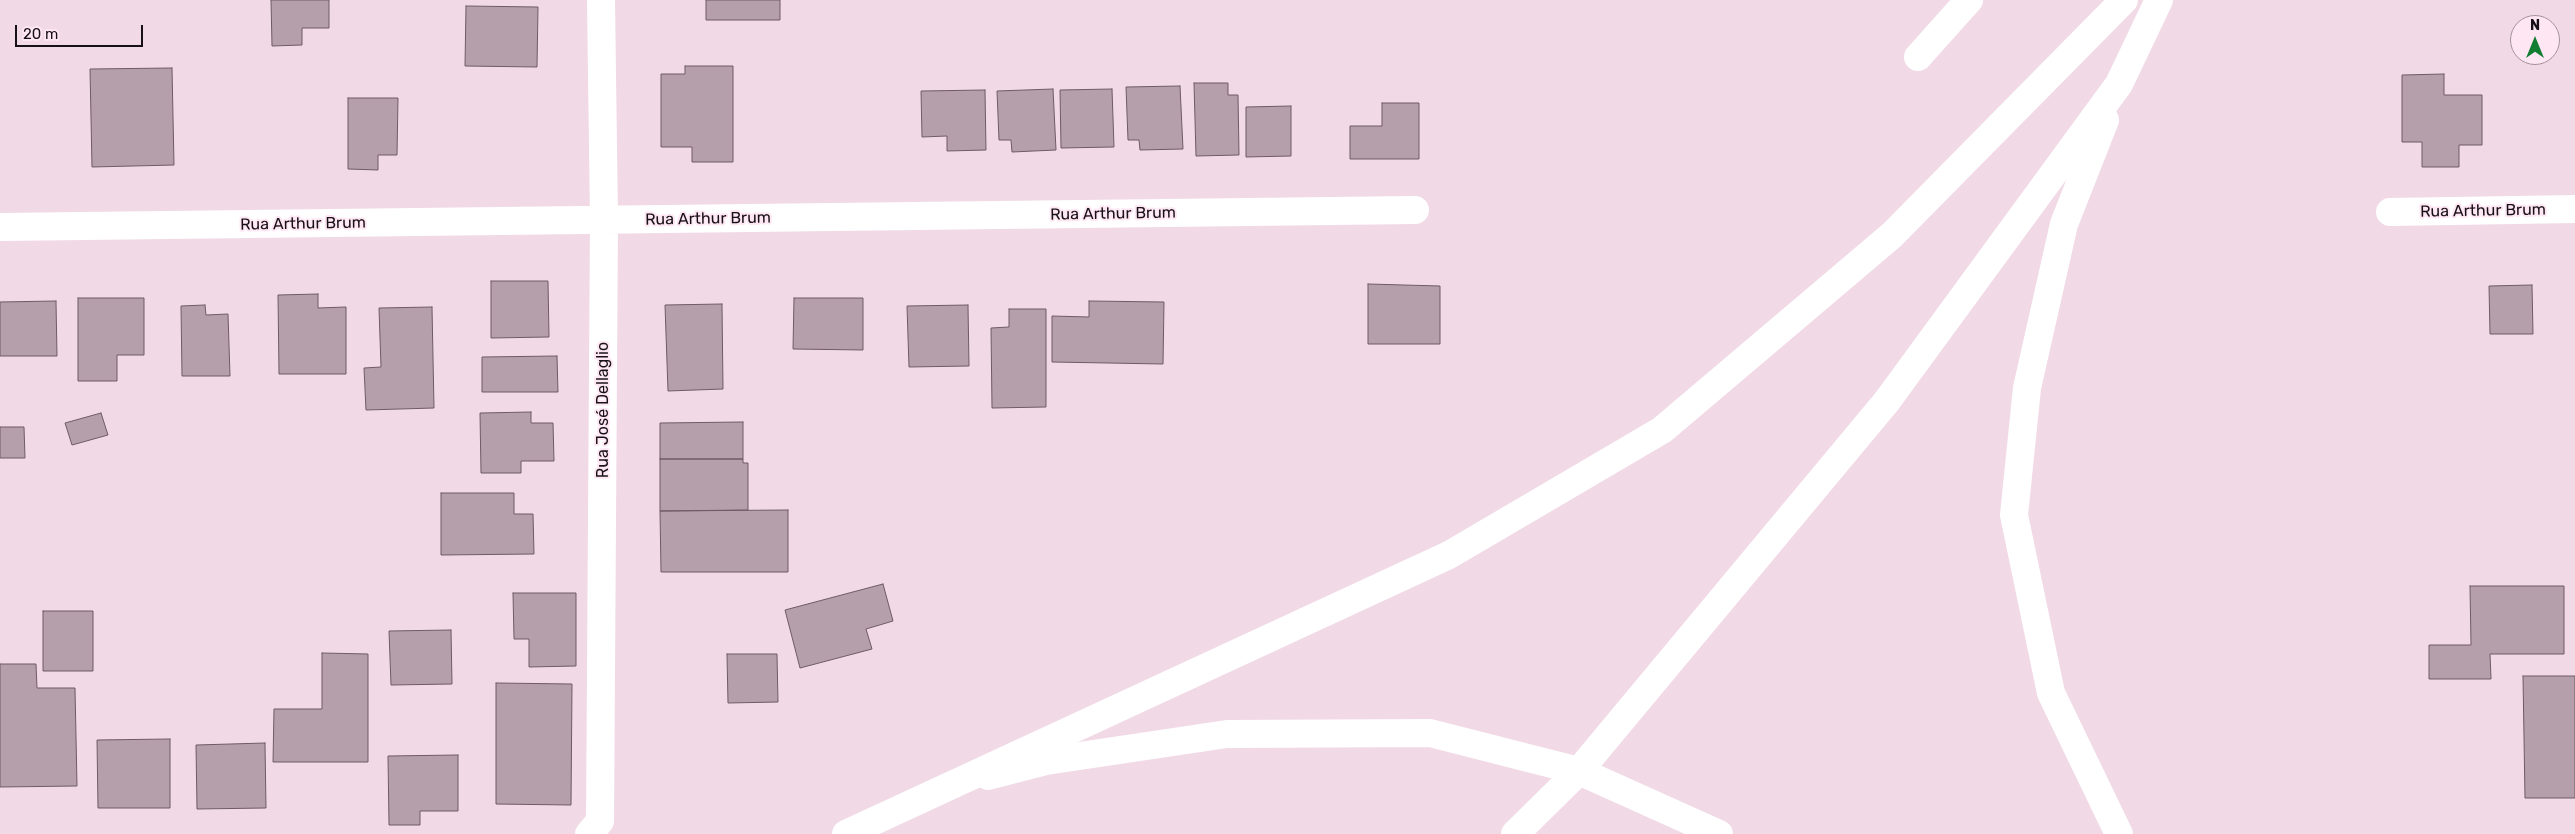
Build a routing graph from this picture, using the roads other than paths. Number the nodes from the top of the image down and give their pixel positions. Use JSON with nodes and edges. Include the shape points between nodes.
{"nodes":[{"id":1,"x":601,"y":0,"type":"edge"},
{"id":2,"x":1968,"y":0,"type":"edge"},
{"id":3,"x":2124,"y":0,"type":"edge"},
{"id":4,"x":2159,"y":0,"type":"edge"},
{"id":5,"x":1918,"y":57,"type":"dead end"},
{"id":6,"x":2119,"y":84,"type":"junction"},
{"id":7,"x":1415,"y":210,"type":"dead end"},
{"id":8,"x":2575,"y":210,"type":"edge"},
{"id":9,"x":2390,"y":212,"type":"dead end"},
{"id":10,"x":604,"y":220,"type":"junction"},
{"id":11,"x":0,"y":228,"type":"edge"},
{"id":12,"x":1579,"y":771,"type":"junction"},
{"id":13,"x":949,"y":786,"type":"junction"},
{"id":14,"x":595,"y":828,"type":"edge"},
{"id":15,"x":846,"y":834,"type":"edge"},
{"id":16,"x":1515,"y":834,"type":"edge"},
{"id":17,"x":1719,"y":834,"type":"edge"},
{"id":18,"x":2119,"y":834,"type":"edge"}],
"edges":[{"from":1,"to":10,"type":"main road","name":"Rua José Dellaglio"},
{"from":2,"to":5,"type":"main road"},
{"from":3,"to":13,"type":"main road","via":[[1892,235],[1662,430],[1449,555]]},
{"from":4,"to":6,"type":"main road"},
{"from":6,"to":12,"type":"main road","via":[[1888,400]]},
{"from":6,"to":18,"type":"main road","via":[[2064,224],[2027,388],[2014,515],[2051,693]]},
{"from":7,"to":10,"type":"main road","name":"Rua Arthur Brum"},
{"from":8,"to":9,"type":"main road","name":"Rua Arthur Brum"},
{"from":10,"to":11,"type":"main road","name":"Rua Arthur Brum"},
{"from":10,"to":14,"type":"main road","name":"Rua José Dellaglio"},
{"from":12,"to":13,"type":"main road","via":[[1430,733],[1227,734],[1046,761]]},
{"from":12,"to":16,"type":"main road"},
{"from":12,"to":17,"type":"main road"},
{"from":13,"to":15,"type":"main road"}]}
